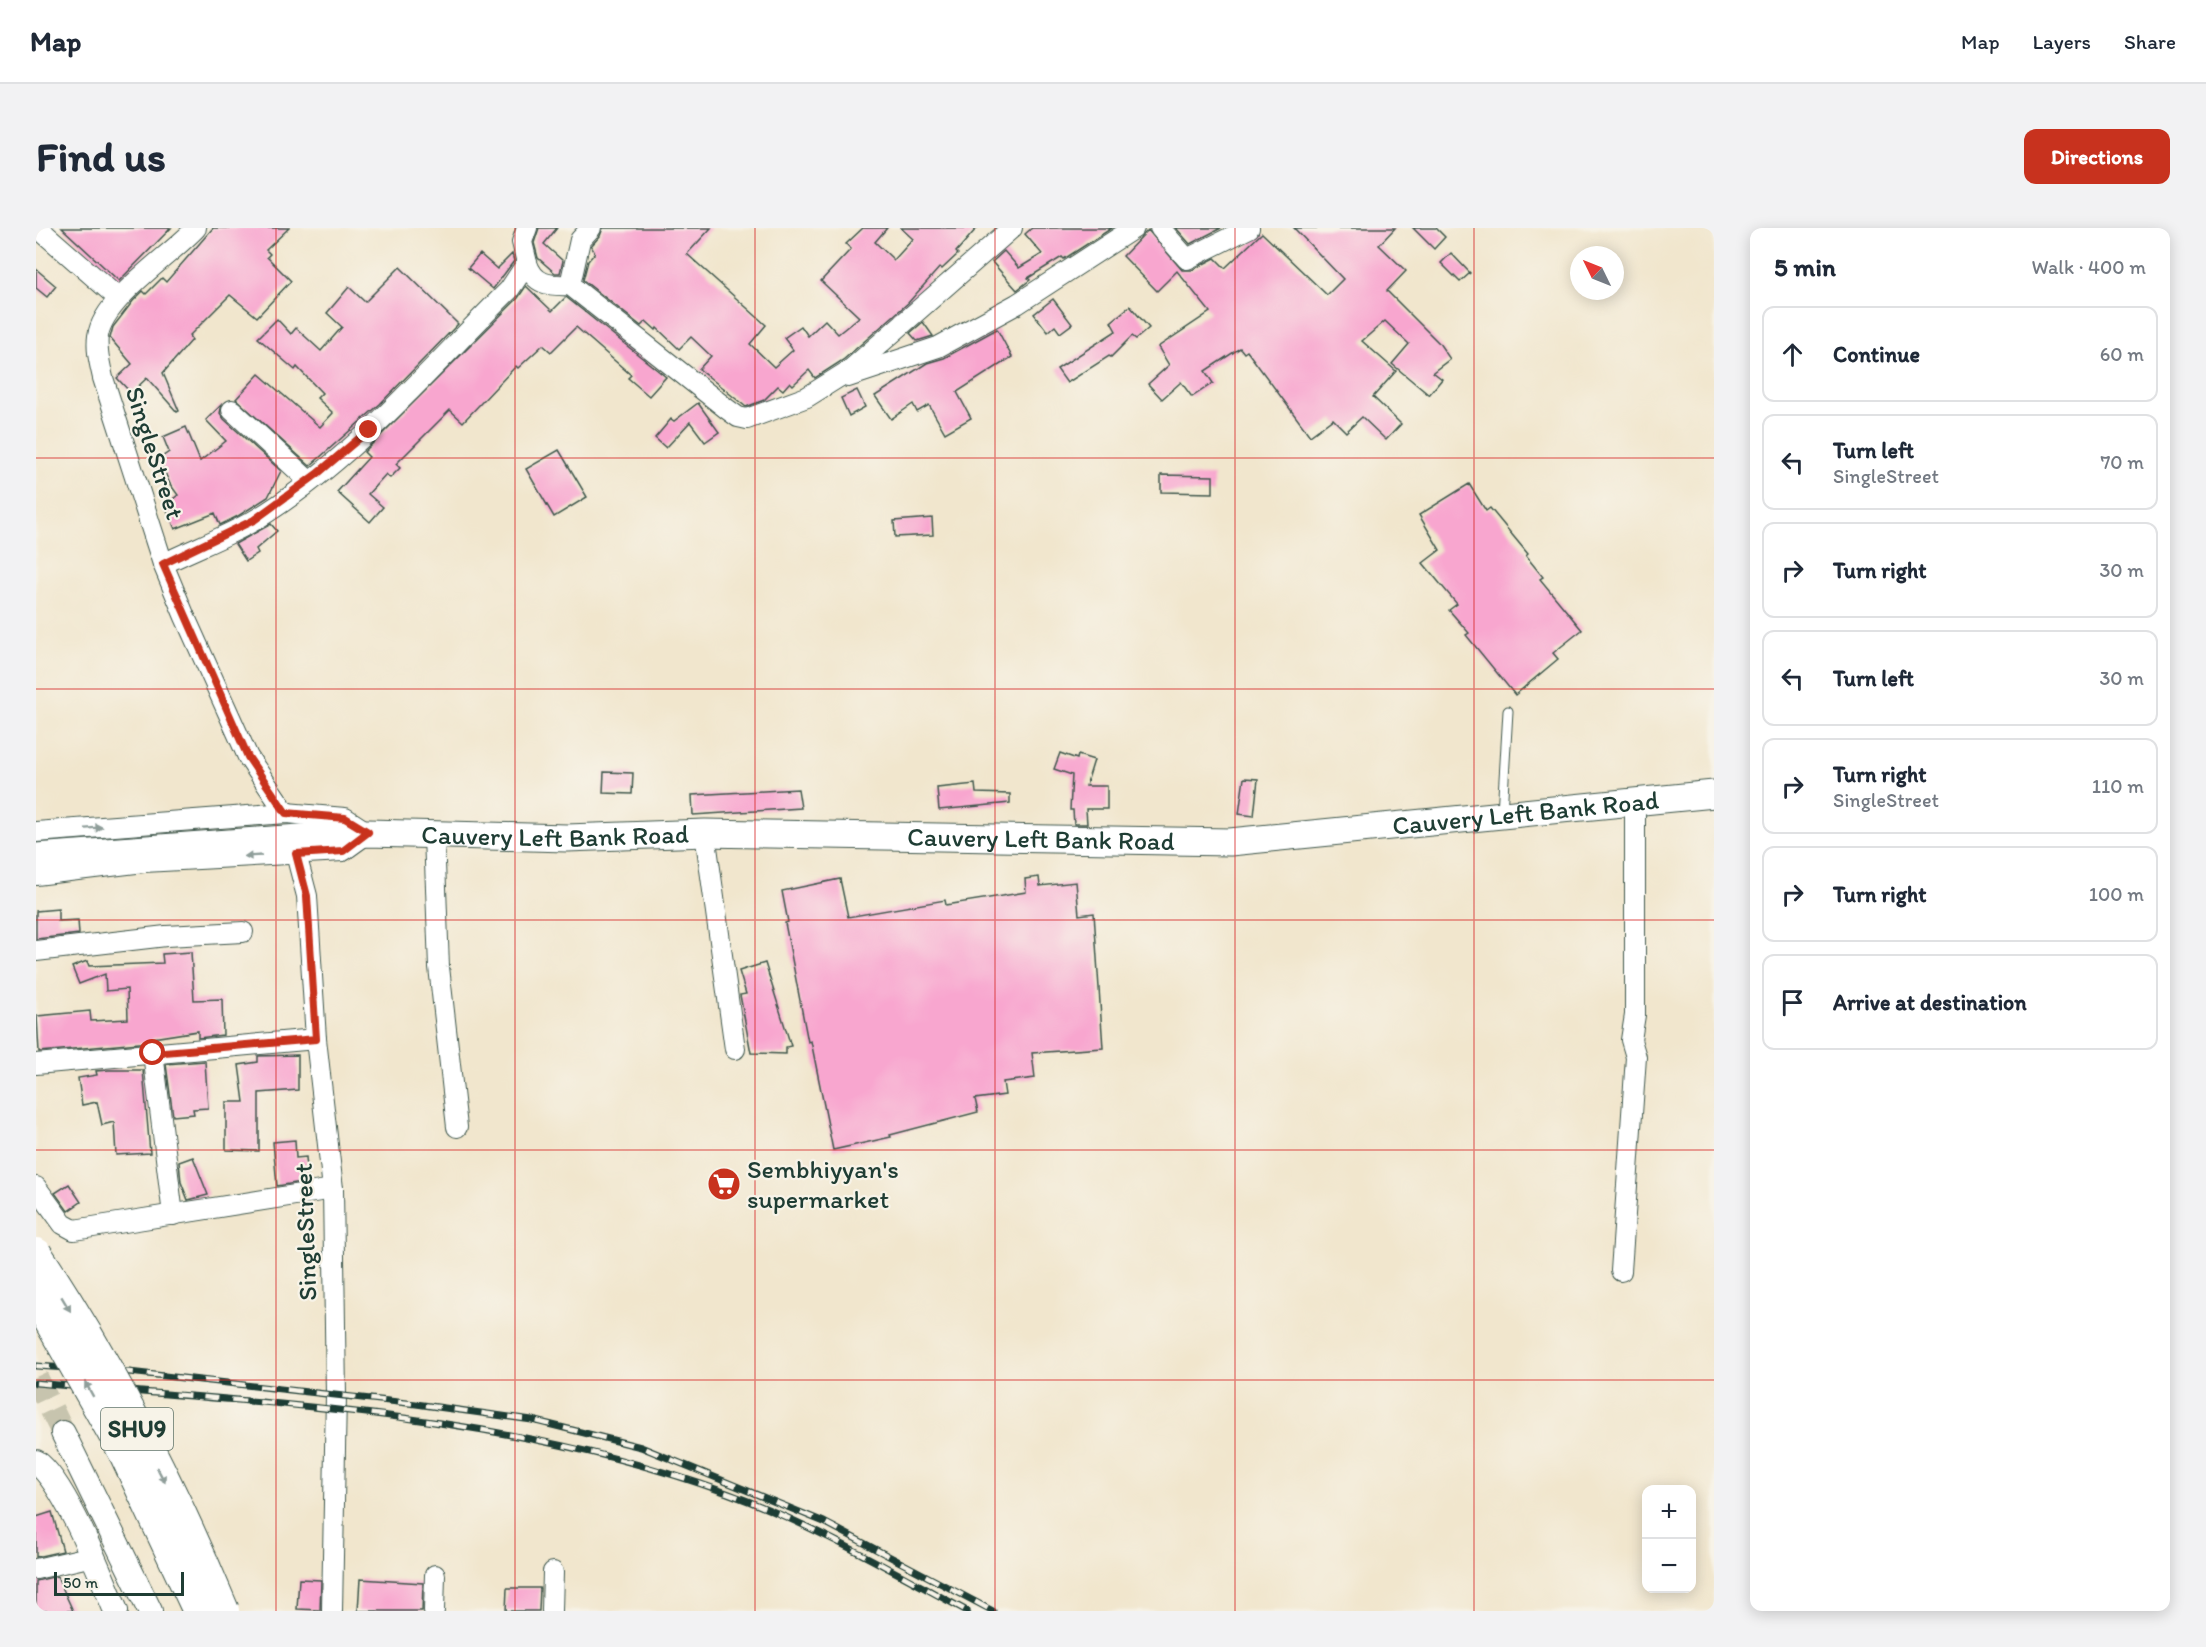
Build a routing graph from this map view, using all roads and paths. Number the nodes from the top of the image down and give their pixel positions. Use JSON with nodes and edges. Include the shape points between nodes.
{"nodes":[{"id":1,"x":38,"y":228,"type":"edge"},
{"id":2,"x":196,"y":228,"type":"edge"},
{"id":3,"x":527,"y":228,"type":"edge"},
{"id":4,"x":1012,"y":228,"type":"edge"},
{"id":5,"x":1134,"y":228,"type":"edge"},
{"id":6,"x":1160,"y":228,"type":"edge"},
{"id":7,"x":1249,"y":228,"type":"edge"},
{"id":8,"x":579,"y":232,"type":"edge"},
{"id":9,"x":527,"y":263,"type":"junction"},
{"id":10,"x":570,"y":285,"type":"junction"},
{"id":11,"x":118,"y":298,"type":"junction"},
{"id":12,"x":831,"y":383,"type":"junction"},
{"id":13,"x":232,"y":410,"type":"dead end"},
{"id":14,"x":309,"y":481,"type":"junction"},
{"id":15,"x":163,"y":564,"type":"junction"},
{"id":16,"x":1508,"y":711,"type":"dead end"},
{"id":17,"x":1714,"y":794,"type":"edge"},
{"id":18,"x":1635,"y":804,"type":"junction"},
{"id":19,"x":1502,"y":805,"type":"junction"},
{"id":20,"x":286,"y":813,"type":"junction"},
{"id":21,"x":36,"y":832,"type":"edge"},
{"id":22,"x":368,"y":832,"type":"junction"},
{"id":23,"x":705,"y":833,"type":"junction"},
{"id":24,"x":434,"y":836,"type":"junction"},
{"id":25,"x":296,"y":854,"type":"junction"},
{"id":26,"x":36,"y":857,"type":"edge"},
{"id":27,"x":36,"y":875,"type":"edge"},
{"id":28,"x":243,"y":932,"type":"dead end"},
{"id":29,"x":36,"y":951,"type":"edge"},
{"id":30,"x":316,"y":1039,"type":"junction"},
{"id":31,"x":735,"y":1049,"type":"dead end"},
{"id":32,"x":153,"y":1053,"type":"junction"},
{"id":33,"x":36,"y":1064,"type":"edge"},
{"id":34,"x":457,"y":1127,"type":"dead end"},
{"id":35,"x":36,"y":1187,"type":"edge"},
{"id":36,"x":333,"y":1189,"type":"junction"},
{"id":37,"x":173,"y":1215,"type":"junction"},
{"id":38,"x":36,"y":1254,"type":"edge"},
{"id":39,"x":1621,"y":1270,"type":"dead end"},
{"id":40,"x":36,"y":1296,"type":"edge"},
{"id":41,"x":63,"y":1433,"type":"tunnel mouth"},
{"id":42,"x":36,"y":1462,"type":"edge"},
{"id":43,"x":93,"y":1556,"type":"junction"},
{"id":44,"x":36,"y":1569,"type":"edge"},
{"id":45,"x":553,"y":1572,"type":"dead end"},
{"id":46,"x":435,"y":1575,"type":"dead end"},
{"id":47,"x":116,"y":1611,"type":"edge"},
{"id":48,"x":150,"y":1611,"type":"edge"},
{"id":49,"x":199,"y":1611,"type":"edge"},
{"id":50,"x":223,"y":1611,"type":"edge"},
{"id":51,"x":332,"y":1611,"type":"edge"},
{"id":52,"x":434,"y":1611,"type":"edge"},
{"id":53,"x":552,"y":1611,"type":"edge"}],
"edges":[{"from":1,"to":11,"type":"street"},
{"from":2,"to":11,"type":"street","name":"SingleStreet"},
{"from":3,"to":9,"type":"street","via":[[522,242]]},
{"from":4,"to":12,"type":"street"},
{"from":5,"to":12,"type":"street","via":[[1017,304],[938,347]]},
{"from":6,"to":7,"type":"street","via":[[1187,259]]},
{"from":8,"to":10,"type":"street"},
{"from":9,"to":10,"type":"street","via":[[529,271],[542,283]]},
{"from":9,"to":14,"type":"street","via":[[509,290],[369,430]]},
{"from":10,"to":12,"type":"street","via":[[741,418],[781,407]]},
{"from":11,"to":15,"type":"street","name":"SingleStreet","via":[[102,320],[97,349]]},
{"from":13,"to":14,"type":"street"},
{"from":14,"to":15,"type":"street","via":[[254,520]]},
{"from":15,"to":20,"type":"street","name":"SingleStreet","via":[[248,757]]},
{"from":16,"to":19,"type":"lane"},
{"from":17,"to":18,"type":"main road","name":"Cauvery Left Bank Road"},
{"from":18,"to":19,"type":"main road","name":"Cauvery Left Bank Road"},
{"from":18,"to":39,"type":"street","via":[[1635,1015],[1631,1040],[1636,1057]]},
{"from":19,"to":23,"type":"main road","name":"Cauvery Left Bank Road","via":[[1230,842]]},
{"from":21,"to":20,"type":"street","one_way":true},
{"from":20,"to":22,"type":"street","via":[[345,818]]},
{"from":22,"to":24,"type":"main road","name":"Cauvery Left Bank Road"},
{"from":22,"to":25,"type":"street","via":[[343,851]]},
{"from":22,"to":26,"type":"main road","name":"Cauvery Left Bank Road"},
{"from":23,"to":24,"type":"main road","name":"Cauvery Left Bank Road","via":[[567,838]]},
{"from":23,"to":31,"type":"street"},
{"from":24,"to":34,"type":"street","via":[[439,967]]},
{"from":25,"to":27,"type":"street","one_way":true,"via":[[144,862]]},
{"from":25,"to":30,"type":"street","name":"SingleStreet","via":[[307,896]]},
{"from":28,"to":29,"type":"street","via":[[166,936]]},
{"from":30,"to":32,"type":"street"},
{"from":30,"to":36,"type":"street","name":"SingleStreet"},
{"from":32,"to":33,"type":"street"},
{"from":32,"to":37,"type":"street"},
{"from":35,"to":37,"type":"street","via":[[63,1224],[74,1230]]},
{"from":36,"to":37,"type":"street"},
{"from":36,"to":51,"type":"street","name":"SingleStreet","via":[[336,1395]]},
{"from":38,"to":50,"type":"highway","number":"SHU9","one_way":true,"bridge":true,"via":[[87,1338],[175,1501]]},
{"from":49,"to":40,"type":"highway","number":"SHU9","one_way":true,"bridge":true,"via":[[124,1453]]},
{"from":41,"to":48,"type":"street"},
{"from":42,"to":43,"type":"street","via":[[51,1475]]},
{"from":43,"to":44,"type":"street"},
{"from":43,"to":47,"type":"street"},
{"from":45,"to":53,"type":"street"},
{"from":46,"to":52,"type":"street"}]}
